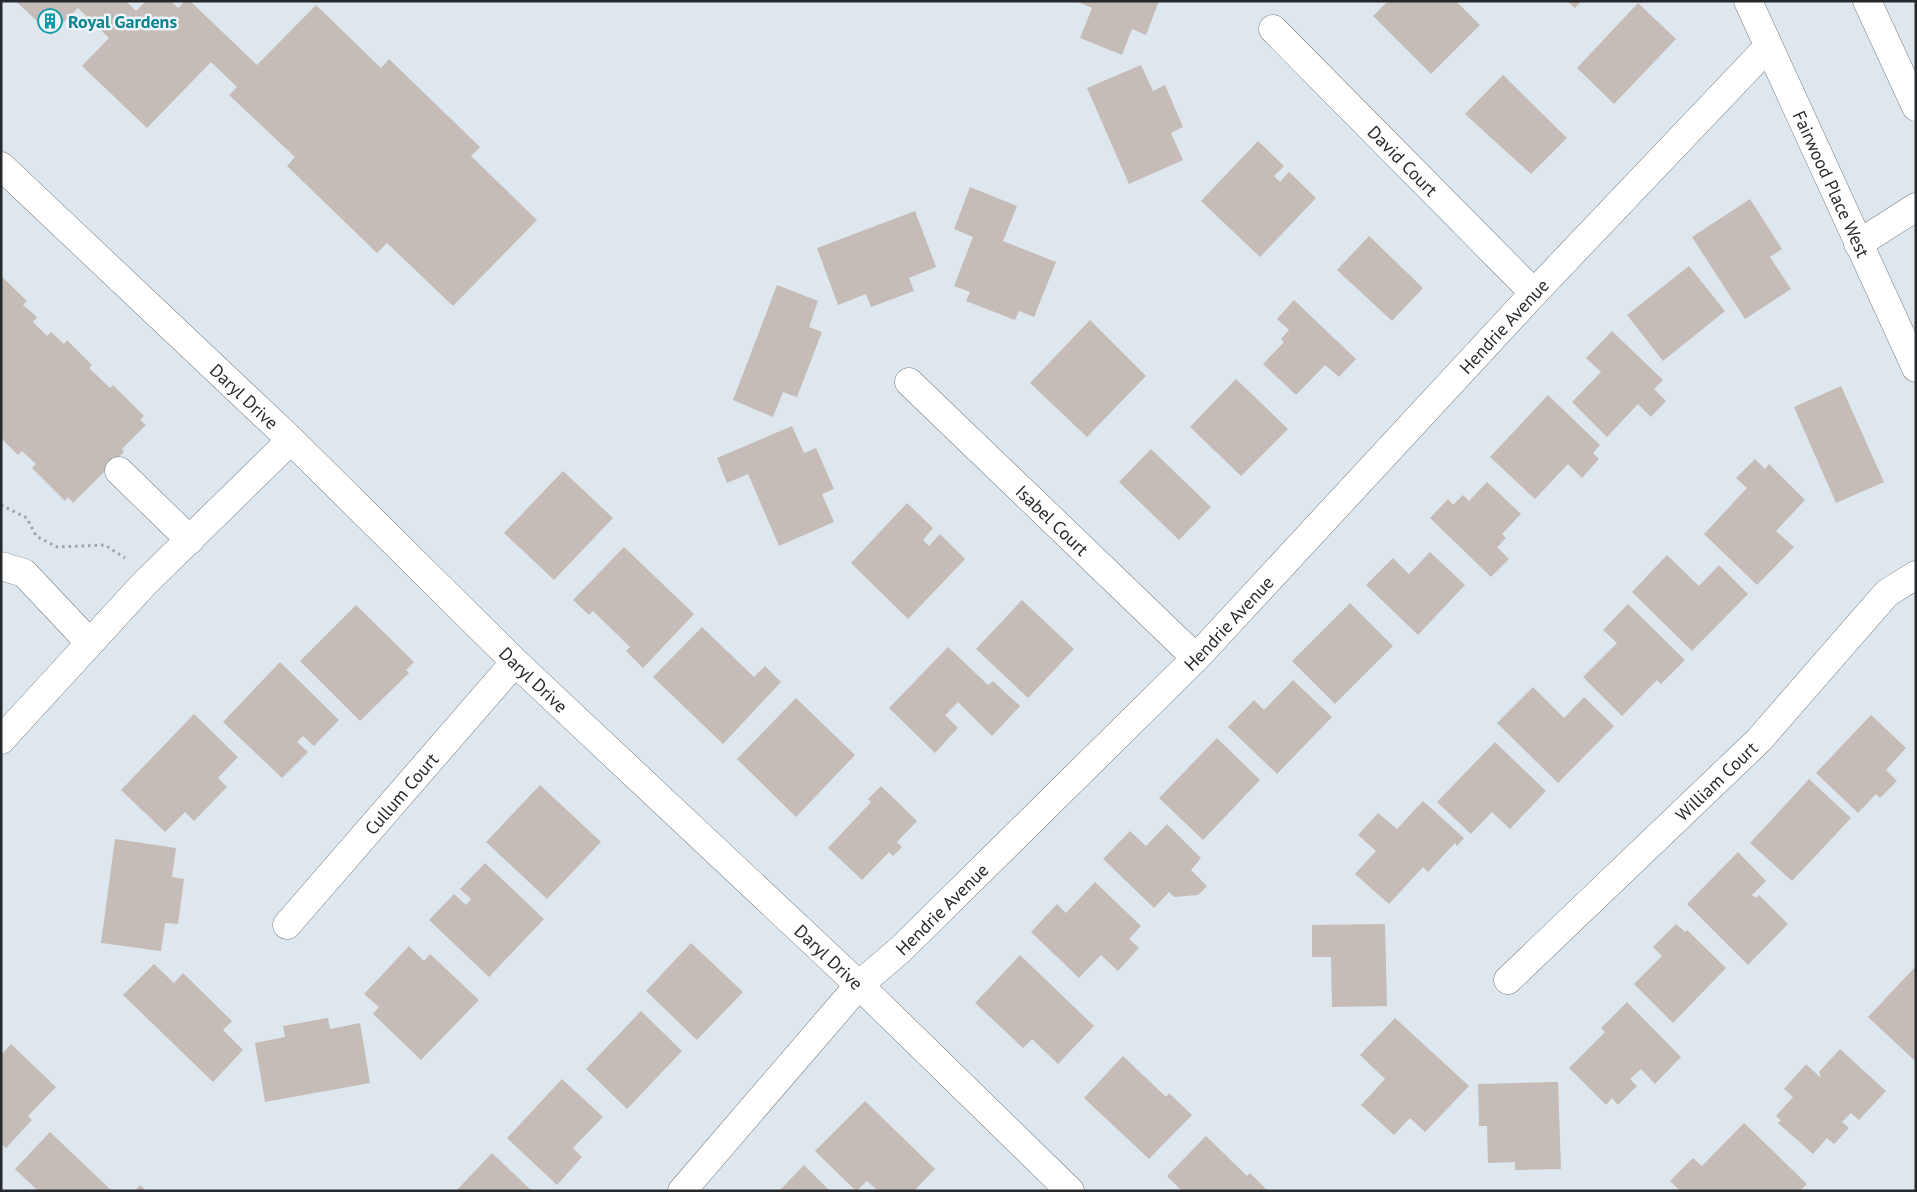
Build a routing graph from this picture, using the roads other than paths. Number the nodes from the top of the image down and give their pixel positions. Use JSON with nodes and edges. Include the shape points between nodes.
{"nodes":[{"id":1,"x":1748,"y":1,"type":"edge"},
{"id":2,"x":1867,"y":1,"type":"edge"},
{"id":3,"x":1273,"y":29,"type":"dead end"},
{"id":4,"x":1768,"y":47,"type":"junction"},
{"id":5,"x":1916,"y":107,"type":"edge"},
{"id":6,"x":1,"y":166,"type":"edge"},
{"id":7,"x":1916,"y":207,"type":"edge"},
{"id":8,"x":1858,"y":244,"type":"junction"},
{"id":9,"x":1534,"y":293,"type":"junction"},
{"id":10,"x":1916,"y":368,"type":"edge"},
{"id":11,"x":909,"y":382,"type":"dead end"},
{"id":12,"x":291,"y":440,"type":"junction"},
{"id":13,"x":119,"y":471,"type":"dead end"},
{"id":14,"x":190,"y":540,"type":"junction"},
{"id":15,"x":1,"y":566,"type":"edge"},
{"id":16,"x":1916,"y":575,"type":"edge"},
{"id":17,"x":89,"y":642,"type":"junction"},
{"id":18,"x":1196,"y":658,"type":"junction"},
{"id":19,"x":515,"y":662,"type":"junction"},
{"id":20,"x":1,"y":740,"type":"edge"},
{"id":21,"x":287,"y":925,"type":"dead end"},
{"id":22,"x":1508,"y":980,"type":"dead end"},
{"id":23,"x":859,"y":985,"type":"junction"},
{"id":24,"x":682,"y":1191,"type":"edge"},
{"id":25,"x":1070,"y":1191,"type":"edge"}],
"edges":[{"from":1,"to":4,"type":"street","name":"Fairwood Place West"},
{"from":2,"to":5,"type":"street"},
{"from":3,"to":9,"type":"street","name":"David Court"},
{"from":4,"to":8,"type":"street","name":"Fairwood Place West"},
{"from":4,"to":9,"type":"street","name":"Hendrie Avenue"},
{"from":6,"to":12,"type":"street","name":"Daryl Drive"},
{"from":7,"to":8,"type":"street"},
{"from":8,"to":10,"type":"street","name":"Fairwood Place West"},
{"from":9,"to":18,"type":"street","name":"Hendrie Avenue"},
{"from":11,"to":18,"type":"street","name":"Isabel Court"},
{"from":12,"to":14,"type":"street"},
{"from":12,"to":19,"type":"street","name":"Daryl Drive"},
{"from":13,"to":14,"type":"street"},
{"from":14,"to":17,"type":"street"},
{"from":15,"to":17,"type":"street","via":[[24,573]]},
{"from":16,"to":22,"type":"street","name":"William Court","via":[[1887,593],[1759,740]]},
{"from":17,"to":20,"type":"street"},
{"from":18,"to":23,"type":"street","name":"Hendrie Avenue","via":[[901,949]]},
{"from":19,"to":21,"type":"street","name":"Cullum Court"},
{"from":19,"to":23,"type":"street","name":"Daryl Drive"},
{"from":23,"to":24,"type":"street","name":"Hendrie Avenue"},
{"from":23,"to":25,"type":"street","name":"Daryl Drive"}]}
